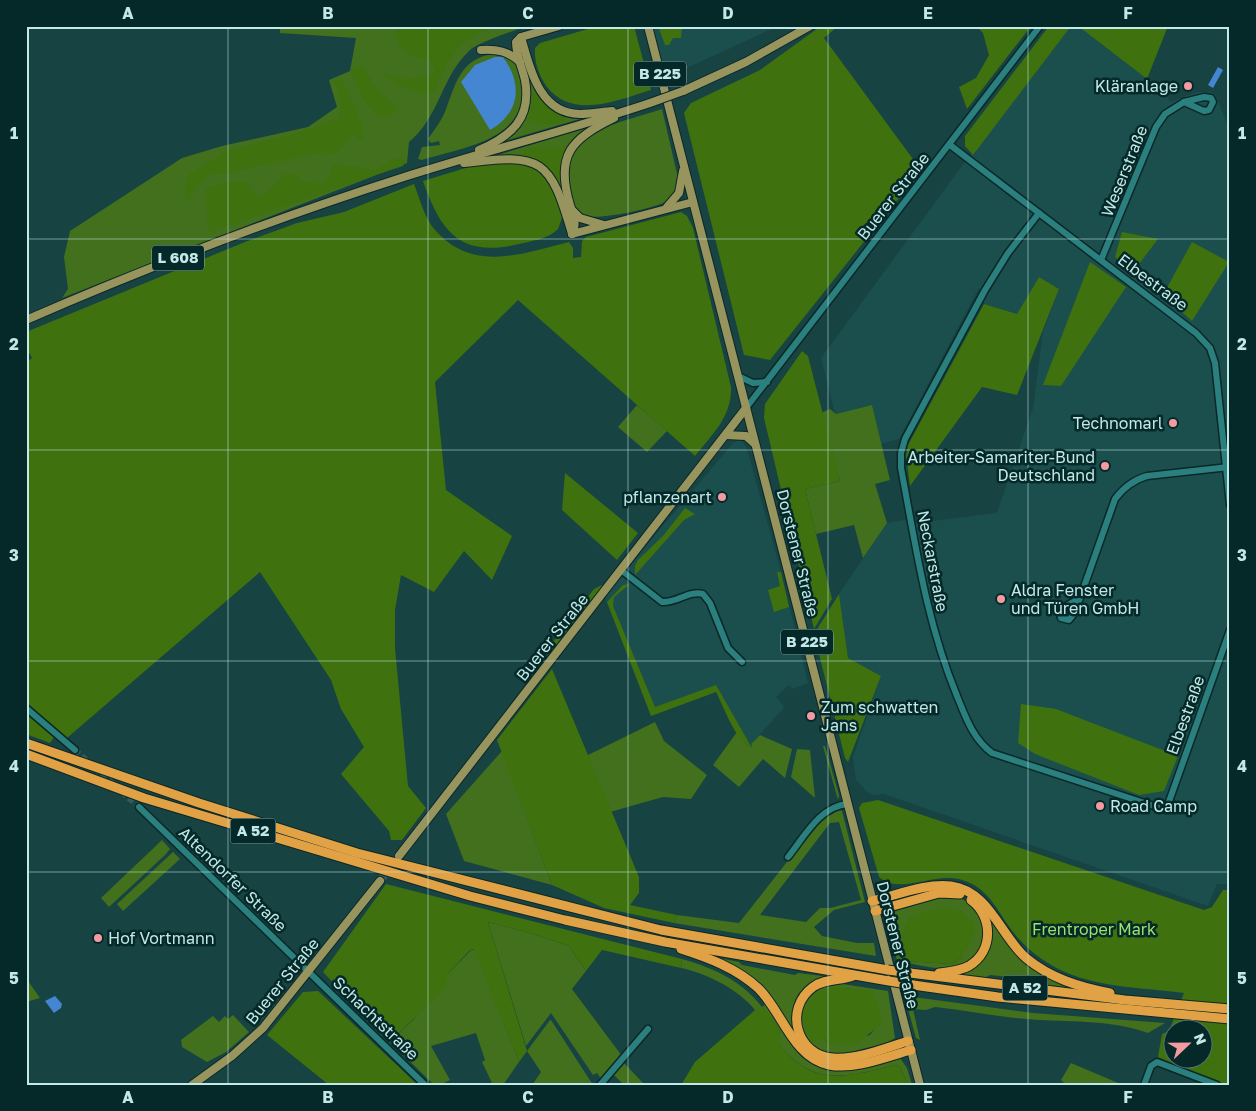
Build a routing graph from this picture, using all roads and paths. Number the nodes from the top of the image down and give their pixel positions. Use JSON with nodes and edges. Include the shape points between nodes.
{"nodes":[{"id":1,"x":559,"y":26,"type":"edge"},
{"id":2,"x":648,"y":26,"type":"edge"},
{"id":3,"x":810,"y":26,"type":"edge"},
{"id":4,"x":1040,"y":26,"type":"edge"},
{"id":5,"x":521,"y":37,"type":"junction"},
{"id":6,"x":480,"y":50,"type":"dead end"},
{"id":7,"x":520,"y":62,"type":"junction"},
{"id":8,"x":1184,"y":102,"type":"dead end"},
{"id":9,"x":633,"y":109,"type":"junction"},
{"id":10,"x":950,"y":145,"type":"junction"},
{"id":11,"x":442,"y":165,"type":"junction"},
{"id":12,"x":684,"y":166,"type":"junction"},
{"id":13,"x":693,"y":202,"type":"junction"},
{"id":14,"x":665,"y":208,"type":"junction"},
{"id":15,"x":572,"y":210,"type":"junction"},
{"id":16,"x":1039,"y":213,"type":"junction"},
{"id":17,"x":604,"y":225,"type":"junction"},
{"id":18,"x":572,"y":234,"type":"junction"},
{"id":19,"x":1100,"y":260,"type":"junction"},
{"id":20,"x":26,"y":320,"type":"edge"},
{"id":21,"x":738,"y":376,"type":"junction"},
{"id":22,"x":767,"y":382,"type":"junction"},
{"id":23,"x":746,"y":408,"type":"junction"},
{"id":24,"x":726,"y":435,"type":"junction"},
{"id":25,"x":756,"y":444,"type":"junction"},
{"id":26,"x":1228,"y":467,"type":"edge"},
{"id":27,"x":1230,"y":505,"type":"edge"},
{"id":28,"x":621,"y":570,"type":"junction"},
{"id":29,"x":1080,"y":598,"type":"dead end"},
{"id":30,"x":1230,"y":630,"type":"edge"},
{"id":31,"x":742,"y":662,"type":"dead end"},
{"id":32,"x":26,"y":708,"type":"edge"},
{"id":33,"x":26,"y":743,"type":"edge"},
{"id":34,"x":75,"y":750,"type":"tunnel mouth"},
{"id":35,"x":26,"y":754,"type":"edge"},
{"id":36,"x":848,"y":804,"type":"junction"},
{"id":37,"x":139,"y":807,"type":"tunnel mouth"},
{"id":38,"x":1166,"y":810,"type":"joint"},
{"id":39,"x":399,"y":856,"type":"tunnel mouth"},
{"id":40,"x":788,"y":857,"type":"dead end"},
{"id":41,"x":380,"y":881,"type":"tunnel mouth"},
{"id":42,"x":872,"y":901,"type":"junction"},
{"id":43,"x":875,"y":910,"type":"junction"},
{"id":44,"x":665,"y":942,"type":"junction"},
{"id":45,"x":308,"y":971,"type":"junction"},
{"id":46,"x":925,"y":974,"type":"junction"},
{"id":47,"x":856,"y":975,"type":"junction"},
{"id":48,"x":1125,"y":1000,"type":"junction"},
{"id":49,"x":1230,"y":1009,"type":"edge"},
{"id":50,"x":1230,"y":1018,"type":"edge"},
{"id":51,"x":648,"y":1029,"type":"dead end"},
{"id":52,"x":910,"y":1046,"type":"junction"},
{"id":53,"x":192,"y":1085,"type":"edge"},
{"id":54,"x":424,"y":1085,"type":"edge"},
{"id":55,"x":600,"y":1085,"type":"edge"},
{"id":56,"x":920,"y":1085,"type":"edge"},
{"id":57,"x":1144,"y":1085,"type":"edge"},
{"id":58,"x":1218,"y":1085,"type":"edge"}],
"edges":[{"from":1,"to":5,"type":"main road"},
{"from":2,"to":12,"type":"main road","number":"B 225"},
{"from":3,"to":9,"type":"main road","number":"L 608","bridge":true,"via":[[752,59],[683,91]]},
{"from":4,"to":10,"type":"street","name":"Buerer Straße"},
{"from":5,"to":7,"type":"main road","via":[[516,42]]},
{"from":5,"to":9,"type":"main road","via":[[536,85],[555,107],[579,114]]},
{"from":6,"to":7,"type":"main road","via":[[503,51]]},
{"from":7,"to":11,"type":"main road","via":[[526,93],[521,119],[515,128],[495,143]]},
{"from":8,"to":19,"type":"street","name":"Weserstraße","via":[[1165,114],[1156,127]]},
{"from":9,"to":11,"type":"main road","number":"L 608"},
{"from":9,"to":15,"type":"main road","via":[[586,133],[568,152],[564,173]]},
{"from":10,"to":16,"type":"street","name":"Elbestraße"},
{"from":10,"to":22,"type":"street","name":"Buerer Straße"},
{"from":11,"to":18,"type":"main road","via":[[505,158],[521,158],[535,163],[547,172],[556,186]]},
{"from":11,"to":20,"type":"main road","number":"L 608","via":[[232,237]]},
{"from":12,"to":13,"type":"main road","number":"B 225"},
{"from":12,"to":14,"type":"main road","via":[[679,193]]},
{"from":13,"to":14,"type":"main road"},
{"from":13,"to":21,"type":"main road","name":"Dorstener Straße","number":"B 225"},
{"from":14,"to":17,"type":"main road"},
{"from":15,"to":17,"type":"main road","via":[[580,218]]},
{"from":15,"to":18,"type":"main road","via":[[576,227]]},
{"from":16,"to":19,"type":"street","name":"Elbestraße"},
{"from":16,"to":38,"type":"street","name":"Neckarstraße","via":[[984,290],[905,439],[901,453],[927,608],[941,657],[959,702],[975,737],[988,750]]},
{"from":17,"to":18,"type":"main road"},
{"from":19,"to":26,"type":"street","name":"Elbestraße","via":[[1196,333],[1210,348]]},
{"from":21,"to":22,"type":"street","via":[[753,383]]},
{"from":21,"to":23,"type":"main road","name":"Dorstener Straße","number":"B 225"},
{"from":22,"to":23,"type":"street","name":"Buerer Straße"},
{"from":23,"to":24,"type":"main road","name":"Buerer Straße"},
{"from":23,"to":25,"type":"main road","name":"Dorstener Straße","number":"B 225"},
{"from":24,"to":25,"type":"main road","via":[[746,436]]},
{"from":24,"to":28,"type":"main road","name":"Buerer Straße"},
{"from":25,"to":36,"type":"main road","name":"Dorstener Straße","number":"B 225"},
{"from":26,"to":27,"type":"street","name":"Elbestraße"},
{"from":26,"to":29,"type":"street","via":[[1146,476],[1124,488],[1116,499]]},
{"from":28,"to":31,"type":"street","via":[[662,602],[694,593],[703,594],[710,603],[728,648]]},
{"from":28,"to":39,"type":"main road","name":"Buerer Straße"},
{"from":30,"to":38,"type":"street","name":"Elbestraße"},
{"from":32,"to":34,"type":"street"},
{"from":33,"to":46,"type":"highway","number":"A 52","bridge":true,"via":[[357,853],[661,930]]},
{"from":35,"to":44,"type":"highway","number":"A 52","via":[[144,798],[426,884]]},
{"from":36,"to":40,"type":"street","via":[[825,811]]},
{"from":36,"to":42,"type":"main road","name":"Dorstener Straße","number":"B 225"},
{"from":37,"to":45,"type":"street","name":"Altendorfer Straße"},
{"from":41,"to":45,"type":"main road","name":"Buerer Straße"},
{"from":42,"to":43,"type":"main road","name":"Dorstener Straße","number":"B 225"},
{"from":42,"to":48,"type":"highway","via":[[940,886],[960,888],[984,903],[1015,947],[1041,968],[1067,982],[1118,994]]},
{"from":43,"to":46,"type":"highway","via":[[948,892],[962,895],[978,906],[988,930],[982,954],[961,970]]},
{"from":43,"to":52,"type":"main road","name":"Dorstener Straße","number":"B 225"},
{"from":44,"to":47,"type":"highway","number":"A 52"},
{"from":44,"to":52,"type":"highway","via":[[720,963],[749,980],[776,1010],[802,1050],[819,1062],[847,1066]]},
{"from":45,"to":53,"type":"main road","name":"Buerer Straße","via":[[247,1044]]},
{"from":45,"to":54,"type":"street","name":"Schachtstraße"},
{"from":46,"to":48,"type":"highway","number":"A 52"},
{"from":47,"to":50,"type":"highway","number":"A 52","bridge":true,"via":[[1015,999]]},
{"from":47,"to":52,"type":"highway","via":[[820,983],[806,994],[797,1016],[804,1043],[816,1054],[836,1058]]},
{"from":48,"to":49,"type":"highway","number":"A 52"},
{"from":51,"to":55,"type":"street"},
{"from":52,"to":56,"type":"main road","name":"Dorstener Straße","number":"B 225"},
{"from":57,"to":58,"type":"street","via":[[1151,1066],[1157,1062]]}]}
